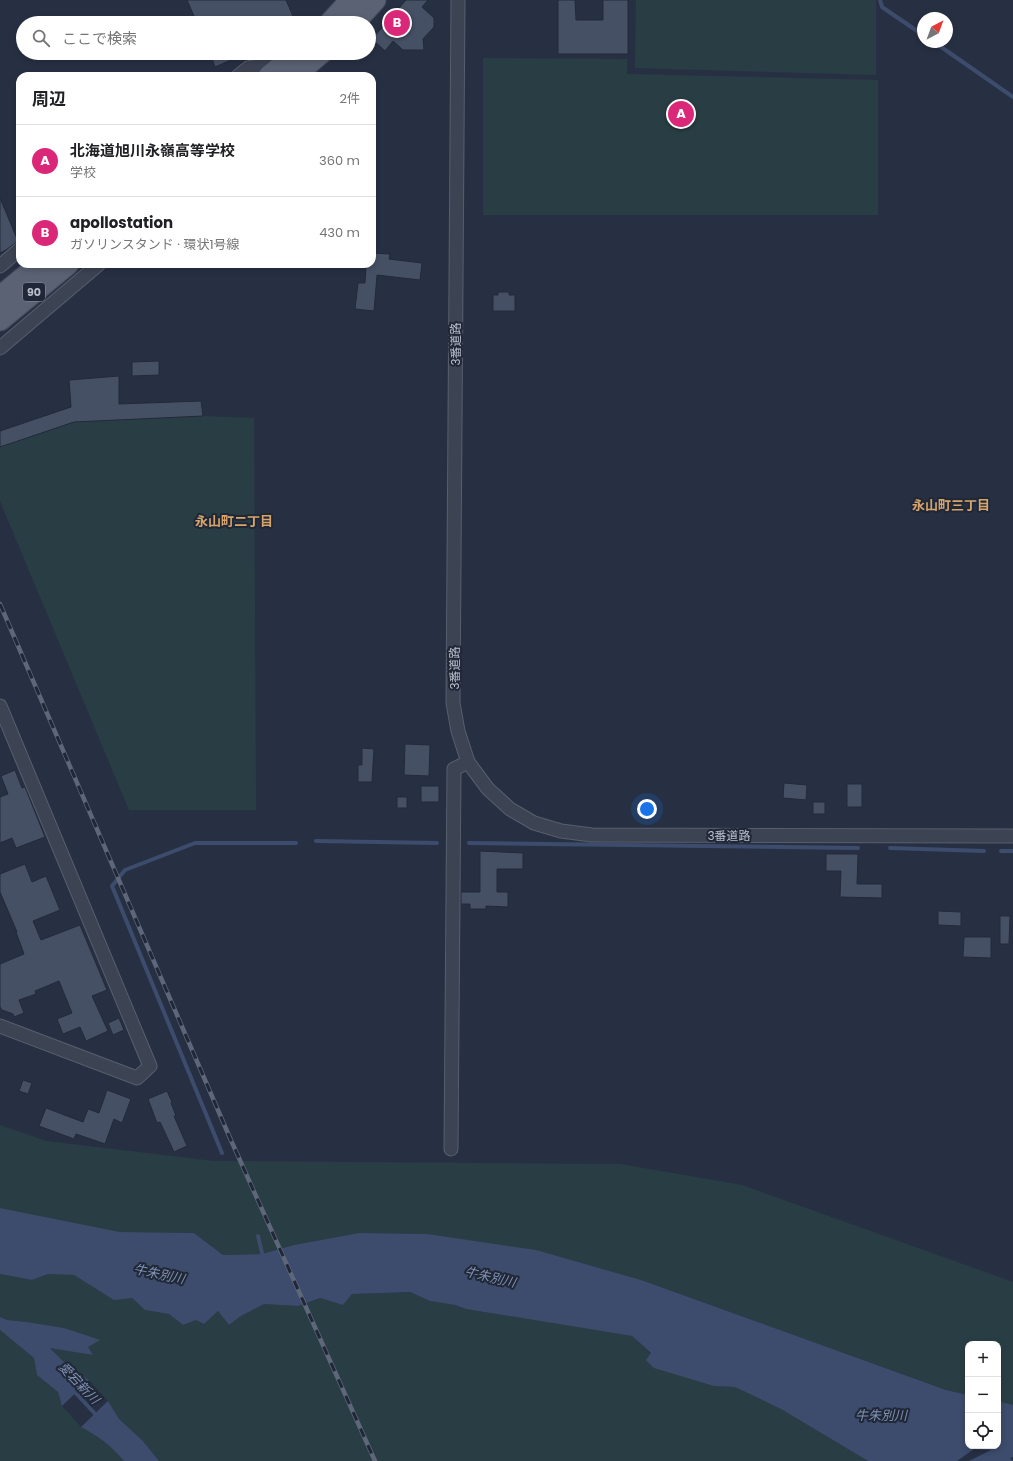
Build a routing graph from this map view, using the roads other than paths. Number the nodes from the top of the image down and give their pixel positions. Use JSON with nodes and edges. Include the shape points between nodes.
{"nodes":[{"id":1,"x":351,"y":0,"type":"edge"},
{"id":2,"x":375,"y":0,"type":"edge"},
{"id":3,"x":458,"y":0,"type":"edge"},
{"id":4,"x":336,"y":16,"type":"edge"},
{"id":5,"x":360,"y":16,"type":"edge"},
{"id":6,"x":308,"y":60,"type":"edge"},
{"id":7,"x":295,"y":67,"type":"edge"},
{"id":8,"x":243,"y":72,"type":"edge"},
{"id":9,"x":281,"y":72,"type":"edge"},
{"id":10,"x":16,"y":252,"type":"edge"},
{"id":11,"x":0,"y":266,"type":"edge"},
{"id":12,"x":35,"y":268,"type":"edge"},
{"id":13,"x":63,"y":268,"type":"edge"},
{"id":14,"x":94,"y":268,"type":"edge"},
{"id":15,"x":0,"y":297,"type":"edge"},
{"id":16,"x":0,"y":320,"type":"edge"},
{"id":17,"x":0,"y":348,"type":"edge"},
{"id":18,"x":0,"y":706,"type":"edge"},
{"id":19,"x":468,"y":762,"type":"junction"},
{"id":20,"x":1013,"y":836,"type":"edge"},
{"id":21,"x":0,"y":1026,"type":"edge"},
{"id":22,"x":451,"y":1149,"type":"dead end"}],
"edges":[{"from":1,"to":4,"type":"main road"},
{"from":2,"to":5,"type":"main road"},
{"from":3,"to":19,"type":"street","name":"3番道路","via":[[453,703],[458,731]]},
{"from":6,"to":7,"type":"main road"},
{"from":7,"to":8,"type":"street","via":[[248,68]]},
{"from":7,"to":9,"type":"main road"},
{"from":10,"to":11,"type":"street"},
{"from":12,"to":15,"type":"main road","number":"90"},
{"from":13,"to":16,"type":"main road","number":"90"},
{"from":14,"to":17,"type":"street"},
{"from":18,"to":21,"type":"street","via":[[150,1066],[137,1078]]},
{"from":19,"to":20,"type":"street","name":"3番道路","via":[[488,789],[510,809],[534,823],[561,831],[592,835]]},
{"from":19,"to":22,"type":"street","via":[[454,769]]}]}
